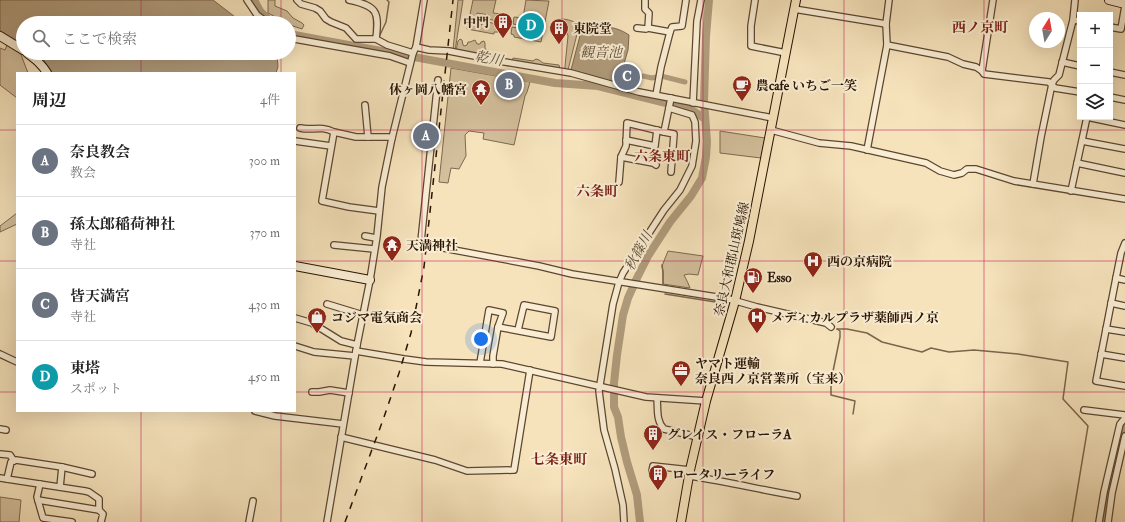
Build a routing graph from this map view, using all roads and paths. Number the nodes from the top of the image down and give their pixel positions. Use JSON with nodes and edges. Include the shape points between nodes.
{"nodes":[{"id":1,"x":247,"y":0,"type":"edge"},
{"id":2,"x":297,"y":0,"type":"edge"},
{"id":3,"x":349,"y":0,"type":"edge"},
{"id":4,"x":424,"y":0,"type":"edge"},
{"id":5,"x":645,"y":0,"type":"edge"},
{"id":6,"x":686,"y":0,"type":"edge"},
{"id":7,"x":701,"y":0,"type":"edge"},
{"id":8,"x":755,"y":0,"type":"edge"},
{"id":9,"x":796,"y":0,"type":"edge"},
{"id":10,"x":889,"y":0,"type":"edge"},
{"id":11,"x":993,"y":0,"type":"edge"},
{"id":12,"x":1075,"y":0,"type":"edge"},
{"id":13,"x":1109,"y":0,"type":"edge"},
{"id":14,"x":1125,"y":5,"type":"edge"},
{"id":15,"x":794,"y":9,"type":"junction"},
{"id":16,"x":260,"y":16,"type":"edge"},
{"id":17,"x":1073,"y":20,"type":"junction"},
{"id":18,"x":1077,"y":21,"type":"edge"},
{"id":19,"x":886,"y":24,"type":"junction"},
{"id":20,"x":637,"y":28,"type":"dead end"},
{"id":21,"x":648,"y":28,"type":"junction"},
{"id":22,"x":1113,"y":28,"type":"edge"},
{"id":23,"x":670,"y":32,"type":"junction"},
{"id":24,"x":0,"y":36,"type":"edge"},
{"id":25,"x":296,"y":39,"type":"edge"},
{"id":26,"x":376,"y":39,"type":"junction"},
{"id":27,"x":887,"y":45,"type":"junction"},
{"id":28,"x":16,"y":46,"type":"edge"},
{"id":29,"x":416,"y":47,"type":"junction"},
{"id":30,"x":413,"y":53,"type":"junction"},
{"id":31,"x":786,"y":53,"type":"junction"},
{"id":32,"x":37,"y":60,"type":"edge"},
{"id":33,"x":1062,"y":62,"type":"junction"},
{"id":34,"x":410,"y":63,"type":"junction"},
{"id":35,"x":1077,"y":65,"type":"edge"},
{"id":36,"x":982,"y":71,"type":"junction"},
{"id":37,"x":46,"y":72,"type":"edge"},
{"id":38,"x":1113,"y":73,"type":"edge"},
{"id":39,"x":1125,"y":75,"type":"edge"},
{"id":40,"x":438,"y":80,"type":"dead end"},
{"id":41,"x":1052,"y":84,"type":"junction"},
{"id":42,"x":1077,"y":92,"type":"edge"},
{"id":43,"x":656,"y":96,"type":"junction"},
{"id":44,"x":671,"y":98,"type":"junction"},
{"id":45,"x":1113,"y":98,"type":"edge"},
{"id":46,"x":1125,"y":100,"type":"edge"},
{"id":47,"x":693,"y":102,"type":"junction"},
{"id":48,"x":365,"y":105,"type":"dead end"},
{"id":49,"x":669,"y":108,"type":"junction"},
{"id":50,"x":773,"y":118,"type":"junction"},
{"id":51,"x":1086,"y":120,"type":"edge"},
{"id":52,"x":1101,"y":120,"type":"edge"},
{"id":53,"x":1125,"y":125,"type":"edge"},
{"id":54,"x":300,"y":128,"type":"dead end"},
{"id":55,"x":658,"y":130,"type":"junction"},
{"id":56,"x":771,"y":130,"type":"junction"},
{"id":57,"x":334,"y":132,"type":"junction"},
{"id":58,"x":664,"y":132,"type":"junction"},
{"id":59,"x":368,"y":137,"type":"junction"},
{"id":60,"x":392,"y":138,"type":"junction"},
{"id":61,"x":626,"y":140,"type":"junction"},
{"id":62,"x":296,"y":141,"type":"edge"},
{"id":63,"x":1082,"y":141,"type":"junction"},
{"id":64,"x":331,"y":146,"type":"junction"},
{"id":65,"x":1125,"y":149,"type":"edge"},
{"id":66,"x":867,"y":150,"type":"junction"},
{"id":67,"x":621,"y":157,"type":"junction"},
{"id":68,"x":1077,"y":163,"type":"junction"},
{"id":69,"x":656,"y":166,"type":"dead end"},
{"id":70,"x":671,"y":172,"type":"dead end"},
{"id":71,"x":1125,"y":173,"type":"edge"},
{"id":72,"x":619,"y":182,"type":"dead end"},
{"id":73,"x":1033,"y":184,"type":"junction"},
{"id":74,"x":1071,"y":191,"type":"junction"},
{"id":75,"x":1125,"y":199,"type":"edge"},
{"id":76,"x":378,"y":211,"type":"junction"},
{"id":77,"x":365,"y":236,"type":"dead end"},
{"id":78,"x":376,"y":238,"type":"junction"},
{"id":79,"x":1125,"y":243,"type":"edge"},
{"id":80,"x":334,"y":245,"type":"dead end"},
{"id":81,"x":374,"y":249,"type":"junction"},
{"id":82,"x":1123,"y":253,"type":"edge"},
{"id":83,"x":296,"y":266,"type":"edge"},
{"id":84,"x":1116,"y":278,"type":"junction"},
{"id":85,"x":370,"y":280,"type":"junction"},
{"id":86,"x":1125,"y":280,"type":"edge"},
{"id":87,"x":620,"y":282,"type":"junction"},
{"id":88,"x":735,"y":301,"type":"junction"},
{"id":89,"x":1111,"y":303,"type":"junction"},
{"id":90,"x":327,"y":304,"type":"dead end"},
{"id":91,"x":1125,"y":306,"type":"edge"},
{"id":92,"x":363,"y":315,"type":"junction"},
{"id":93,"x":296,"y":318,"type":"edge"},
{"id":94,"x":498,"y":327,"type":"junction"},
{"id":95,"x":831,"y":328,"type":"dead end"},
{"id":96,"x":1106,"y":329,"type":"junction"},
{"id":97,"x":518,"y":330,"type":"junction"},
{"id":98,"x":1125,"y":332,"type":"edge"},
{"id":99,"x":296,"y":346,"type":"edge"},
{"id":100,"x":356,"y":351,"type":"junction"},
{"id":101,"x":0,"y":354,"type":"edge"},
{"id":102,"x":1101,"y":354,"type":"junction"},
{"id":103,"x":1125,"y":358,"type":"edge"},
{"id":104,"x":16,"y":362,"type":"edge"},
{"id":105,"x":480,"y":363,"type":"junction"},
{"id":106,"x":493,"y":364,"type":"junction"},
{"id":107,"x":530,"y":370,"type":"junction"},
{"id":108,"x":1125,"y":386,"type":"edge"},
{"id":109,"x":602,"y":387,"type":"junction"},
{"id":110,"x":312,"y":392,"type":"dead end"},
{"id":111,"x":349,"y":393,"type":"junction"},
{"id":112,"x":657,"y":398,"type":"junction"},
{"id":113,"x":706,"y":401,"type":"junction"},
{"id":114,"x":1084,"y":410,"type":"dead end"},
{"id":115,"x":263,"y":412,"type":"edge"},
{"id":116,"x":1125,"y":417,"type":"edge"},
{"id":117,"x":343,"y":424,"type":"junction"},
{"id":118,"x":1125,"y":436,"type":"edge"},
{"id":119,"x":341,"y":437,"type":"junction"},
{"id":120,"x":698,"y":437,"type":"junction"},
{"id":121,"x":0,"y":454,"type":"edge"},
{"id":122,"x":1111,"y":460,"type":"junction"},
{"id":123,"x":14,"y":461,"type":"junction"},
{"id":124,"x":1119,"y":462,"type":"junction"},
{"id":125,"x":652,"y":466,"type":"dead end"},
{"id":126,"x":62,"y":467,"type":"junction"},
{"id":127,"x":690,"y":473,"type":"junction"},
{"id":128,"x":92,"y":474,"type":"dead end"},
{"id":129,"x":0,"y":478,"type":"edge"},
{"id":130,"x":8,"y":479,"type":"junction"},
{"id":131,"x":40,"y":484,"type":"junction"},
{"id":132,"x":60,"y":487,"type":"junction"},
{"id":133,"x":797,"y":496,"type":"dead end"},
{"id":134,"x":38,"y":500,"type":"junction"},
{"id":135,"x":253,"y":501,"type":"dead end"},
{"id":136,"x":99,"y":510,"type":"junction"},
{"id":137,"x":72,"y":522,"type":"edge"},
{"id":138,"x":101,"y":522,"type":"edge"},
{"id":139,"x":249,"y":522,"type":"edge"},
{"id":140,"x":327,"y":522,"type":"edge"},
{"id":141,"x":624,"y":522,"type":"edge"},
{"id":142,"x":681,"y":522,"type":"edge"},
{"id":143,"x":1099,"y":522,"type":"edge"},
{"id":144,"x":1108,"y":522,"type":"edge"}],
"edges":[{"from":1,"to":16,"type":"street"},
{"from":2,"to":26,"type":"street","via":[[320,11],[331,22],[346,28],[356,39]]},
{"from":3,"to":26,"type":"street","via":[[374,10],[377,14]]},
{"from":4,"to":29,"type":"street"},
{"from":5,"to":21,"type":"street","via":[[649,14]]},
{"from":6,"to":23,"type":"street","via":[[682,26],[672,27]]},
{"from":7,"to":47,"type":"street","via":[[697,21]]},
{"from":8,"to":31,"type":"street","via":[[751,46]]},
{"from":9,"to":15,"type":"main road","name":"奈良大和郡山斑鳩線"},
{"from":10,"to":19,"type":"street"},
{"from":11,"to":36,"type":"street"},
{"from":12,"to":17,"type":"street"},
{"from":13,"to":14,"type":"street"},
{"from":14,"to":22,"type":"street","via":[[1121,29]]},
{"from":15,"to":19,"type":"street"},
{"from":15,"to":31,"type":"main road","name":"奈良大和郡山斑鳩線"},
{"from":17,"to":18,"type":"street"},
{"from":17,"to":33,"type":"street"},
{"from":19,"to":27,"type":"street"},
{"from":20,"to":21,"type":"street"},
{"from":21,"to":23,"type":"street"},
{"from":23,"to":43,"type":"street"},
{"from":24,"to":28,"type":"street"},
{"from":25,"to":34,"type":"street","via":[[390,56]]},
{"from":26,"to":30,"type":"street"},
{"from":27,"to":36,"type":"street","via":[[948,57]]},
{"from":27,"to":66,"type":"street"},
{"from":29,"to":30,"type":"street"},
{"from":29,"to":43,"type":"street","via":[[571,73]]},
{"from":30,"to":34,"type":"street"},
{"from":31,"to":50,"type":"main road","name":"奈良大和郡山斑鳩線"},
{"from":32,"to":37,"type":"street"},
{"from":33,"to":35,"type":"street"},
{"from":33,"to":41,"type":"street","via":[[1060,75]]},
{"from":34,"to":60,"type":"street"},
{"from":36,"to":41,"type":"street","via":[[984,74]]},
{"from":38,"to":39,"type":"street"},
{"from":40,"to":87,"type":"street","via":[[422,244]]},
{"from":41,"to":42,"type":"street","via":[[1055,88]]},
{"from":41,"to":73,"type":"street"},
{"from":43,"to":44,"type":"street"},
{"from":44,"to":47,"type":"street"},
{"from":44,"to":49,"type":"street"},
{"from":45,"to":46,"type":"street"},
{"from":47,"to":50,"type":"street"},
{"from":48,"to":59,"type":"street"},
{"from":49,"to":58,"type":"street"},
{"from":49,"to":87,"type":"street","via":[[692,115],[695,122],[696,141],[692,166],[680,190],[664,210],[623,273]]},
{"from":50,"to":56,"type":"main road","name":"奈良大和郡山斑鳩線"},
{"from":51,"to":63,"type":"street"},
{"from":52,"to":53,"type":"street"},
{"from":54,"to":57,"type":"street","via":[[323,128]]},
{"from":55,"to":58,"type":"street"},
{"from":55,"to":61,"type":"street","via":[[655,146]]},
{"from":55,"to":61,"type":"street","via":[[627,123]]},
{"from":56,"to":66,"type":"street","via":[[819,143]]},
{"from":56,"to":88,"type":"main road","name":"奈良大和郡山斑鳩線"},
{"from":57,"to":59,"type":"street"},
{"from":57,"to":64,"type":"street"},
{"from":58,"to":70,"type":"street","via":[[674,134]]},
{"from":59,"to":60,"type":"street"},
{"from":60,"to":76,"type":"street"},
{"from":61,"to":67,"type":"street"},
{"from":62,"to":64,"type":"street"},
{"from":63,"to":65,"type":"street"},
{"from":63,"to":68,"type":"street"},
{"from":64,"to":76,"type":"street","via":[[322,201]]},
{"from":66,"to":73,"type":"street","via":[[926,163],[954,175],[967,169],[976,169]]},
{"from":67,"to":69,"type":"street","via":[[653,163]]},
{"from":67,"to":72,"type":"street"},
{"from":68,"to":71,"type":"street"},
{"from":68,"to":74,"type":"street"},
{"from":73,"to":74,"type":"street"},
{"from":74,"to":75,"type":"street"},
{"from":76,"to":78,"type":"street"},
{"from":77,"to":78,"type":"street"},
{"from":78,"to":81,"type":"street"},
{"from":79,"to":82,"type":"street"},
{"from":80,"to":81,"type":"street"},
{"from":81,"to":85,"type":"street"},
{"from":82,"to":84,"type":"street"},
{"from":83,"to":85,"type":"street"},
{"from":84,"to":86,"type":"street"},
{"from":84,"to":89,"type":"street"},
{"from":85,"to":92,"type":"street"},
{"from":87,"to":88,"type":"street"},
{"from":87,"to":109,"type":"street","via":[[613,304]]},
{"from":88,"to":95,"type":"street","via":[[826,322]]},
{"from":88,"to":113,"type":"main road","name":"奈良大和郡山斑鳩線"},
{"from":89,"to":91,"type":"street"},
{"from":89,"to":96,"type":"street"},
{"from":90,"to":92,"type":"street"},
{"from":92,"to":100,"type":"street"},
{"from":93,"to":100,"type":"street","via":[[312,323]]},
{"from":94,"to":97,"type":"street"},
{"from":94,"to":105,"type":"street","via":[[503,313],[489,310]]},
{"from":94,"to":106,"type":"street"},
{"from":96,"to":98,"type":"street"},
{"from":96,"to":102,"type":"street"},
{"from":97,"to":97,"type":"street","via":[[551,337],[555,311],[524,305]]},
{"from":99,"to":100,"type":"street","via":[[318,352]]},
{"from":100,"to":105,"type":"street","via":[[426,362]]},
{"from":100,"to":111,"type":"street"},
{"from":101,"to":104,"type":"street"},
{"from":102,"to":103,"type":"street"},
{"from":102,"to":108,"type":"street","via":[[1096,381]]},
{"from":105,"to":106,"type":"street"},
{"from":106,"to":107,"type":"street"},
{"from":107,"to":109,"type":"street"},
{"from":107,"to":119,"type":"street","via":[[514,470],[467,471],[435,460]]},
{"from":109,"to":112,"type":"street"},
{"from":109,"to":141,"type":"street","via":[[599,391],[600,406],[623,505]]},
{"from":110,"to":111,"type":"street","via":[[330,390]]},
{"from":111,"to":117,"type":"street"},
{"from":112,"to":113,"type":"street"},
{"from":112,"to":120,"type":"street","via":[[658,421],[664,429]]},
{"from":113,"to":120,"type":"main road","name":"奈良大和郡山斑鳩線"},
{"from":114,"to":116,"type":"street"},
{"from":115,"to":117,"type":"street"},
{"from":116,"to":122,"type":"street","via":[[1120,424]]},
{"from":117,"to":119,"type":"street"},
{"from":118,"to":124,"type":"street"},
{"from":119,"to":140,"type":"street"},
{"from":120,"to":127,"type":"main road","name":"奈良大和郡山斑鳩線"},
{"from":121,"to":123,"type":"street","via":[[10,455]]},
{"from":122,"to":124,"type":"street"},
{"from":122,"to":143,"type":"street"},
{"from":123,"to":126,"type":"street"},
{"from":123,"to":130,"type":"street","via":[[11,462]]},
{"from":124,"to":144,"type":"street"},
{"from":125,"to":127,"type":"street"},
{"from":126,"to":128,"type":"street"},
{"from":126,"to":132,"type":"street"},
{"from":127,"to":133,"type":"street"},
{"from":127,"to":142,"type":"main road","name":"奈良大和郡山斑鳩線"},
{"from":129,"to":130,"type":"street"},
{"from":130,"to":131,"type":"street"},
{"from":131,"to":132,"type":"street"},
{"from":131,"to":134,"type":"street"},
{"from":132,"to":136,"type":"street","via":[[84,491],[98,497]]},
{"from":134,"to":136,"type":"street"},
{"from":134,"to":137,"type":"street","via":[[43,518]]},
{"from":135,"to":139,"type":"street"},
{"from":136,"to":138,"type":"street","via":[[103,514]]}]}
